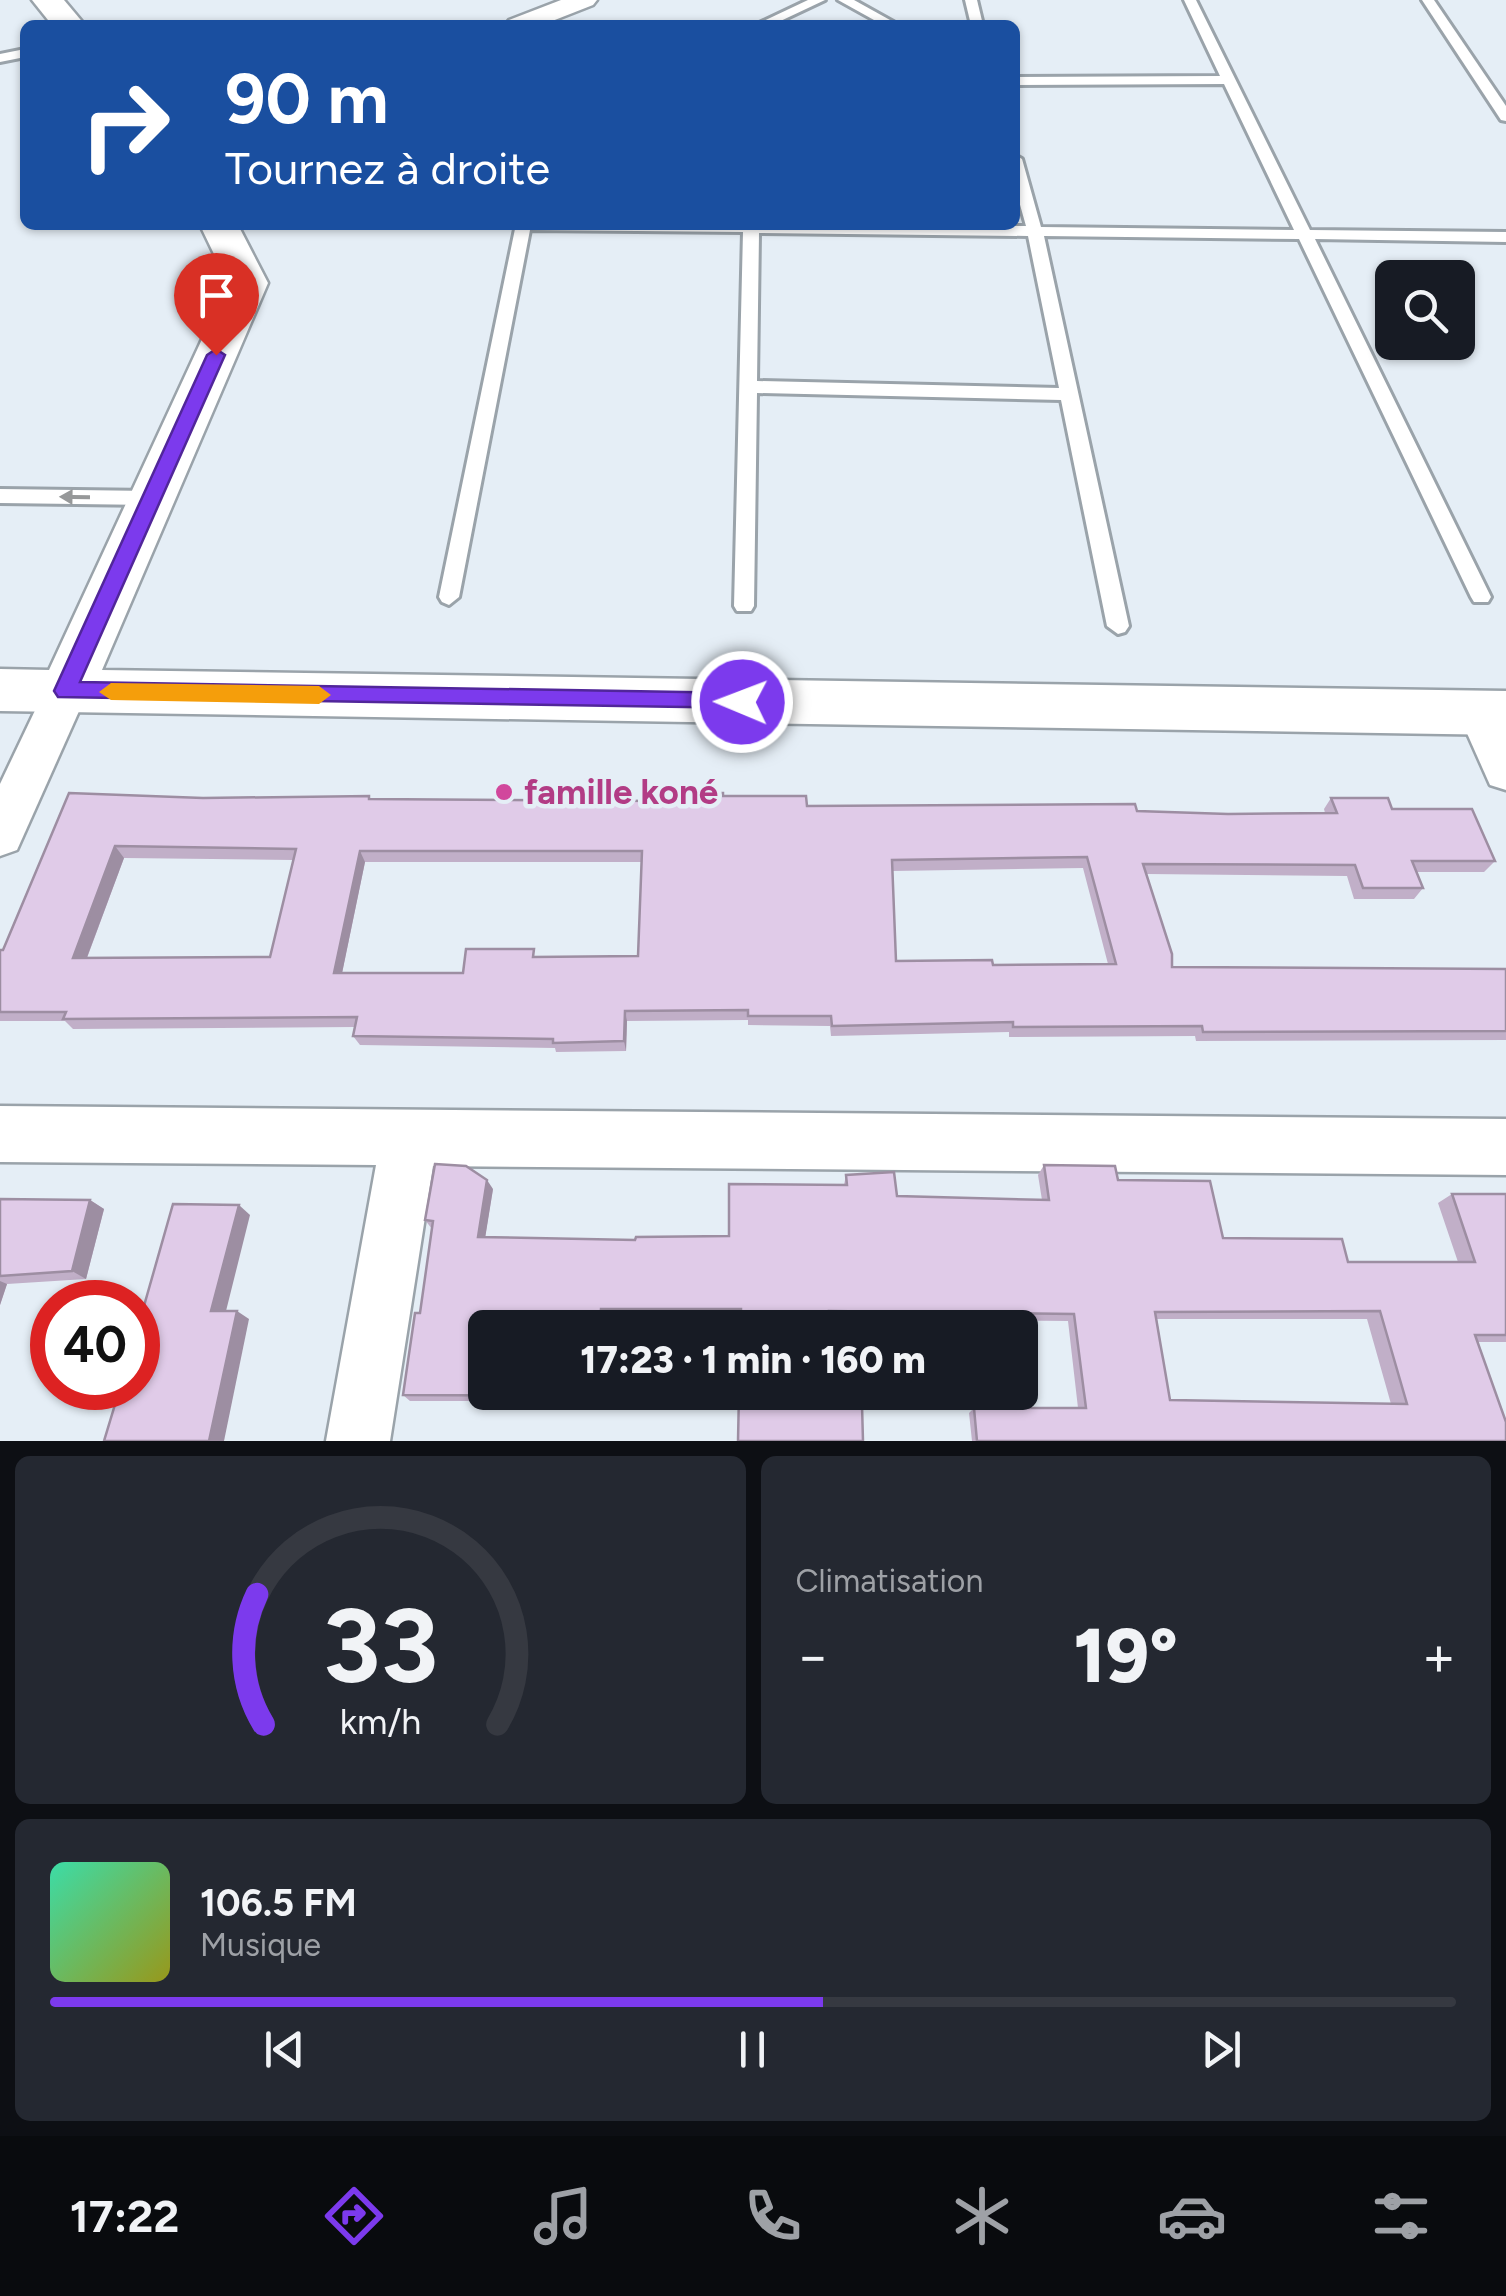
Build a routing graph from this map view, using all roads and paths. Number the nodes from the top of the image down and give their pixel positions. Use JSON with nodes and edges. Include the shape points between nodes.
{"nodes":[{"id":1,"x":47,"y":0,"type":"edge"},
{"id":2,"x":584,"y":0,"type":"edge"},
{"id":3,"x":818,"y":0,"type":"edge"},
{"id":4,"x":844,"y":0,"type":"edge"},
{"id":5,"x":1190,"y":0,"type":"edge"},
{"id":6,"x":1428,"y":0,"type":"edge"},
{"id":7,"x":65,"y":20,"type":"edge"},
{"id":8,"x":531,"y":20,"type":"edge"},
{"id":9,"x":772,"y":20,"type":"edge"},
{"id":10,"x":884,"y":20,"type":"edge"},
{"id":11,"x":1226,"y":80,"type":"junction"},
{"id":12,"x":1020,"y":81,"type":"edge"},
{"id":13,"x":1506,"y":116,"type":"edge"},
{"id":14,"x":1020,"y":177,"type":"edge"},
{"id":15,"x":222,"y":230,"type":"edge"},
{"id":16,"x":520,"y":230,"type":"edge"},
{"id":17,"x":751,"y":230,"type":"edge"},
{"id":18,"x":921,"y":230,"type":"edge"},
{"id":19,"x":1035,"y":232,"type":"junction"},
{"id":20,"x":1306,"y":235,"type":"junction"},
{"id":21,"x":1506,"y":237,"type":"edge"},
{"id":22,"x":748,"y":387,"type":"junction"},
{"id":23,"x":1069,"y":394,"type":"junction"},
{"id":24,"x":0,"y":496,"type":"edge"},
{"id":25,"x":150,"y":498,"type":"junction"},
{"id":26,"x":449,"y":597,"type":"dead end"},
{"id":27,"x":1480,"y":597,"type":"dead end"},
{"id":28,"x":744,"y":606,"type":"dead end"},
{"id":29,"x":1118,"y":626,"type":"dead end"},
{"id":30,"x":0,"y":690,"type":"edge"},
{"id":31,"x":66,"y":691,"type":"junction"},
{"id":32,"x":1493,"y":713,"type":"edge"},
{"id":33,"x":1506,"y":771,"type":"edge"},
{"id":34,"x":0,"y":835,"type":"edge"},
{"id":35,"x":0,"y":1134,"type":"edge"},
{"id":36,"x":409,"y":1138,"type":"junction"},
{"id":37,"x":1506,"y":1147,"type":"edge"},
{"id":38,"x":358,"y":1441,"type":"edge"}],
"edges":[{"from":1,"to":7,"type":"street"},
{"from":2,"to":8,"type":"street"},
{"from":3,"to":9,"type":"lane"},
{"from":4,"to":10,"type":"lane"},
{"from":5,"to":11,"type":"lane"},
{"from":6,"to":13,"type":"lane"},
{"from":11,"to":12,"type":"lane"},
{"from":11,"to":20,"type":"lane"},
{"from":14,"to":19,"type":"lane"},
{"from":15,"to":25,"type":"street","via":[[248,283]]},
{"from":16,"to":26,"type":"lane"},
{"from":17,"to":22,"type":"lane"},
{"from":18,"to":19,"type":"lane"},
{"from":19,"to":20,"type":"lane"},
{"from":19,"to":23,"type":"lane"},
{"from":20,"to":21,"type":"lane"},
{"from":20,"to":27,"type":"lane"},
{"from":22,"to":23,"type":"lane"},
{"from":22,"to":28,"type":"lane"},
{"from":23,"to":29,"type":"lane"},
{"from":25,"to":24,"type":"lane","one_way":true},
{"from":25,"to":31,"type":"street"},
{"from":30,"to":31,"type":"street"},
{"from":31,"to":32,"type":"street"},
{"from":31,"to":34,"type":"street"},
{"from":32,"to":33,"type":"street"},
{"from":35,"to":36,"type":"street"},
{"from":36,"to":37,"type":"street"},
{"from":36,"to":38,"type":"street"}]}
